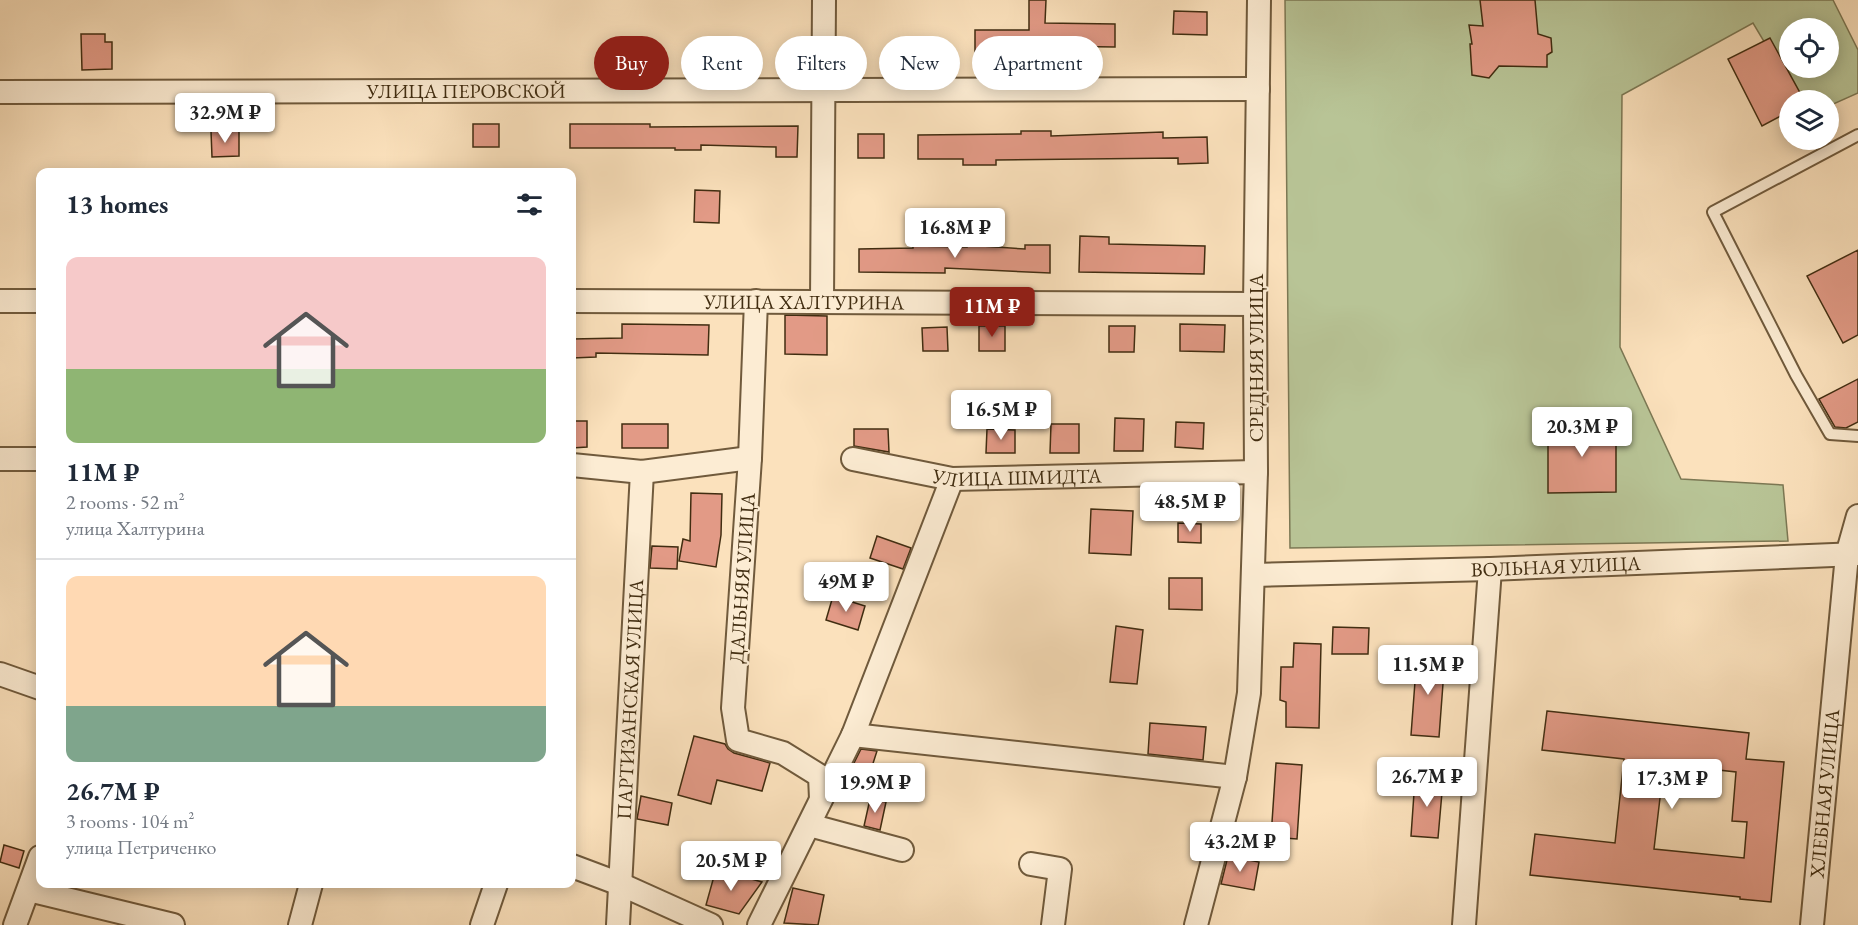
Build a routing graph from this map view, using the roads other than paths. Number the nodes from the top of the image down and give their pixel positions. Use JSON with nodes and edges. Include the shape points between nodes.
{"nodes":[{"id":1,"x":824,"y":0,"type":"edge"},
{"id":2,"x":1259,"y":0,"type":"edge"},
{"id":3,"x":823,"y":36,"type":"edge"},
{"id":4,"x":775,"y":89,"type":"edge"},
{"id":5,"x":867,"y":89,"type":"edge"},
{"id":6,"x":1258,"y":89,"type":"junction"},
{"id":7,"x":822,"y":90,"type":"edge"},
{"id":8,"x":0,"y":92,"type":"edge"},
{"id":9,"x":1858,"y":135,"type":"edge"},
{"id":10,"x":0,"y":301,"type":"edge"},
{"id":11,"x":36,"y":301,"type":"edge"},
{"id":12,"x":576,"y":301,"type":"edge"},
{"id":13,"x":756,"y":301,"type":"junction"},
{"id":14,"x":822,"y":301,"type":"junction"},
{"id":15,"x":1255,"y":304,"type":"junction"},
{"id":16,"x":1858,"y":436,"type":"edge"},
{"id":17,"x":0,"y":459,"type":"edge"},
{"id":18,"x":36,"y":459,"type":"edge"},
{"id":19,"x":750,"y":459,"type":"junction"},
{"id":20,"x":853,"y":459,"type":"dead end"},
{"id":21,"x":576,"y":465,"type":"edge"},
{"id":22,"x":642,"y":472,"type":"junction"},
{"id":23,"x":1256,"y":472,"type":"junction"},
{"id":24,"x":952,"y":479,"type":"junction"},
{"id":25,"x":1858,"y":516,"type":"edge"},
{"id":26,"x":1255,"y":539,"type":"junction"},
{"id":27,"x":1852,"y":554,"type":"edge"},
{"id":28,"x":1490,"y":569,"type":"junction"},
{"id":29,"x":1296,"y":574,"type":"junction"},
{"id":30,"x":1254,"y":575,"type":"junction"},
{"id":31,"x":1253,"y":602,"type":"junction"},
{"id":32,"x":0,"y":674,"type":"edge"},
{"id":33,"x":36,"y":687,"type":"edge"},
{"id":34,"x":854,"y":735,"type":"junction"},
{"id":35,"x":1235,"y":777,"type":"junction"},
{"id":36,"x":821,"y":799,"type":"junction"},
{"id":37,"x":809,"y":825,"type":"junction"},
{"id":38,"x":902,"y":850,"type":"dead end"},
{"id":39,"x":1031,"y":864,"type":"dead end"},
{"id":40,"x":576,"y":868,"type":"edge"},
{"id":41,"x":36,"y":869,"type":"edge"},
{"id":42,"x":620,"y":884,"type":"junction"},
{"id":43,"x":310,"y":888,"type":"edge"},
{"id":44,"x":495,"y":888,"type":"edge"},
{"id":45,"x":29,"y":890,"type":"junction"},
{"id":46,"x":149,"y":922,"type":"edge"},
{"id":47,"x":15,"y":925,"type":"edge"},
{"id":48,"x":173,"y":925,"type":"edge"},
{"id":49,"x":300,"y":925,"type":"edge"},
{"id":50,"x":482,"y":925,"type":"edge"},
{"id":51,"x":618,"y":925,"type":"edge"},
{"id":52,"x":711,"y":925,"type":"edge"},
{"id":53,"x":759,"y":925,"type":"edge"},
{"id":54,"x":1053,"y":925,"type":"edge"},
{"id":55,"x":1196,"y":925,"type":"edge"},
{"id":56,"x":1464,"y":925,"type":"edge"},
{"id":57,"x":1812,"y":925,"type":"edge"}],
"edges":[{"from":1,"to":3,"type":"street"},
{"from":2,"to":6,"type":"street","name":"СРЕДНЯЯ УЛИЦА"},
{"from":4,"to":8,"type":"street","name":"УЛИЦА ПЕРОВСКОЙ"},
{"from":5,"to":6,"type":"street","name":"УЛИЦА ПЕРОВСКОЙ"},
{"from":6,"to":15,"type":"street","name":"СРЕДНЯЯ УЛИЦА"},
{"from":7,"to":14,"type":"street"},
{"from":9,"to":16,"type":"lane","via":[[1713,212],[1830,434]]},
{"from":10,"to":11,"type":"street"},
{"from":12,"to":13,"type":"street","name":"УЛИЦА ХАЛТУРИНА"},
{"from":13,"to":14,"type":"street","name":"УЛИЦА ХАЛТУРИНА"},
{"from":13,"to":19,"type":"street","name":"ДАЛЬНЯЯ УЛИЦА"},
{"from":14,"to":15,"type":"street","name":"УЛИЦА ХАЛТУРИНА"},
{"from":15,"to":23,"type":"street","name":"СРЕДНЯЯ УЛИЦА"},
{"from":17,"to":18,"type":"street"},
{"from":19,"to":22,"type":"street"},
{"from":19,"to":36,"type":"street","name":"ДАЛЬНЯЯ УЛИЦА","via":[[733,708],[738,740],[783,753],[820,776]]},
{"from":20,"to":24,"type":"street","name":"УЛИЦА ШМИДТА"},
{"from":21,"to":22,"type":"street"},
{"from":22,"to":42,"type":"street","name":"ПАРТИЗАНСКАЯ УЛИЦА"},
{"from":23,"to":24,"type":"street","name":"УЛИЦА ШМИДТА"},
{"from":23,"to":26,"type":"street","name":"СРЕДНЯЯ УЛИЦА"},
{"from":24,"to":34,"type":"street"},
{"from":25,"to":27,"type":"street","name":"ХЛЕБНАЯ УЛИЦА"},
{"from":26,"to":29,"type":"street","via":[[1269,562]]},
{"from":26,"to":30,"type":"street","name":"СРЕДНЯЯ УЛИЦА"},
{"from":27,"to":28,"type":"street","name":"ВОЛЬНАЯ УЛИЦА"},
{"from":27,"to":57,"type":"street","name":"ХЛЕБНАЯ УЛИЦА"},
{"from":28,"to":29,"type":"street","name":"ВОЛЬНАЯ УЛИЦА"},
{"from":28,"to":56,"type":"street"},
{"from":29,"to":30,"type":"street","name":"ВОЛЬНАЯ УЛИЦА"},
{"from":29,"to":31,"type":"street","via":[[1269,586]]},
{"from":30,"to":31,"type":"street","name":"СРЕДНЯЯ УЛИЦА"},
{"from":31,"to":35,"type":"street","name":"СРЕДНЯЯ УЛИЦА","via":[[1249,693]]},
{"from":32,"to":33,"type":"street"},
{"from":34,"to":35,"type":"street"},
{"from":34,"to":36,"type":"street"},
{"from":35,"to":55,"type":"street","name":"СРЕДНЯЯ УЛИЦА"},
{"from":36,"to":37,"type":"street"},
{"from":37,"to":38,"type":"street"},
{"from":37,"to":53,"type":"street"},
{"from":39,"to":54,"type":"street","via":[[1060,869]]},
{"from":40,"to":42,"type":"street"},
{"from":41,"to":45,"type":"street"},
{"from":42,"to":51,"type":"street","name":"ПАРТИЗАНСКАЯ УЛИЦА"},
{"from":42,"to":52,"type":"street"},
{"from":43,"to":49,"type":"street"},
{"from":44,"to":50,"type":"street"},
{"from":45,"to":46,"type":"street"},
{"from":45,"to":47,"type":"street"},
{"from":46,"to":48,"type":"street"}]}
